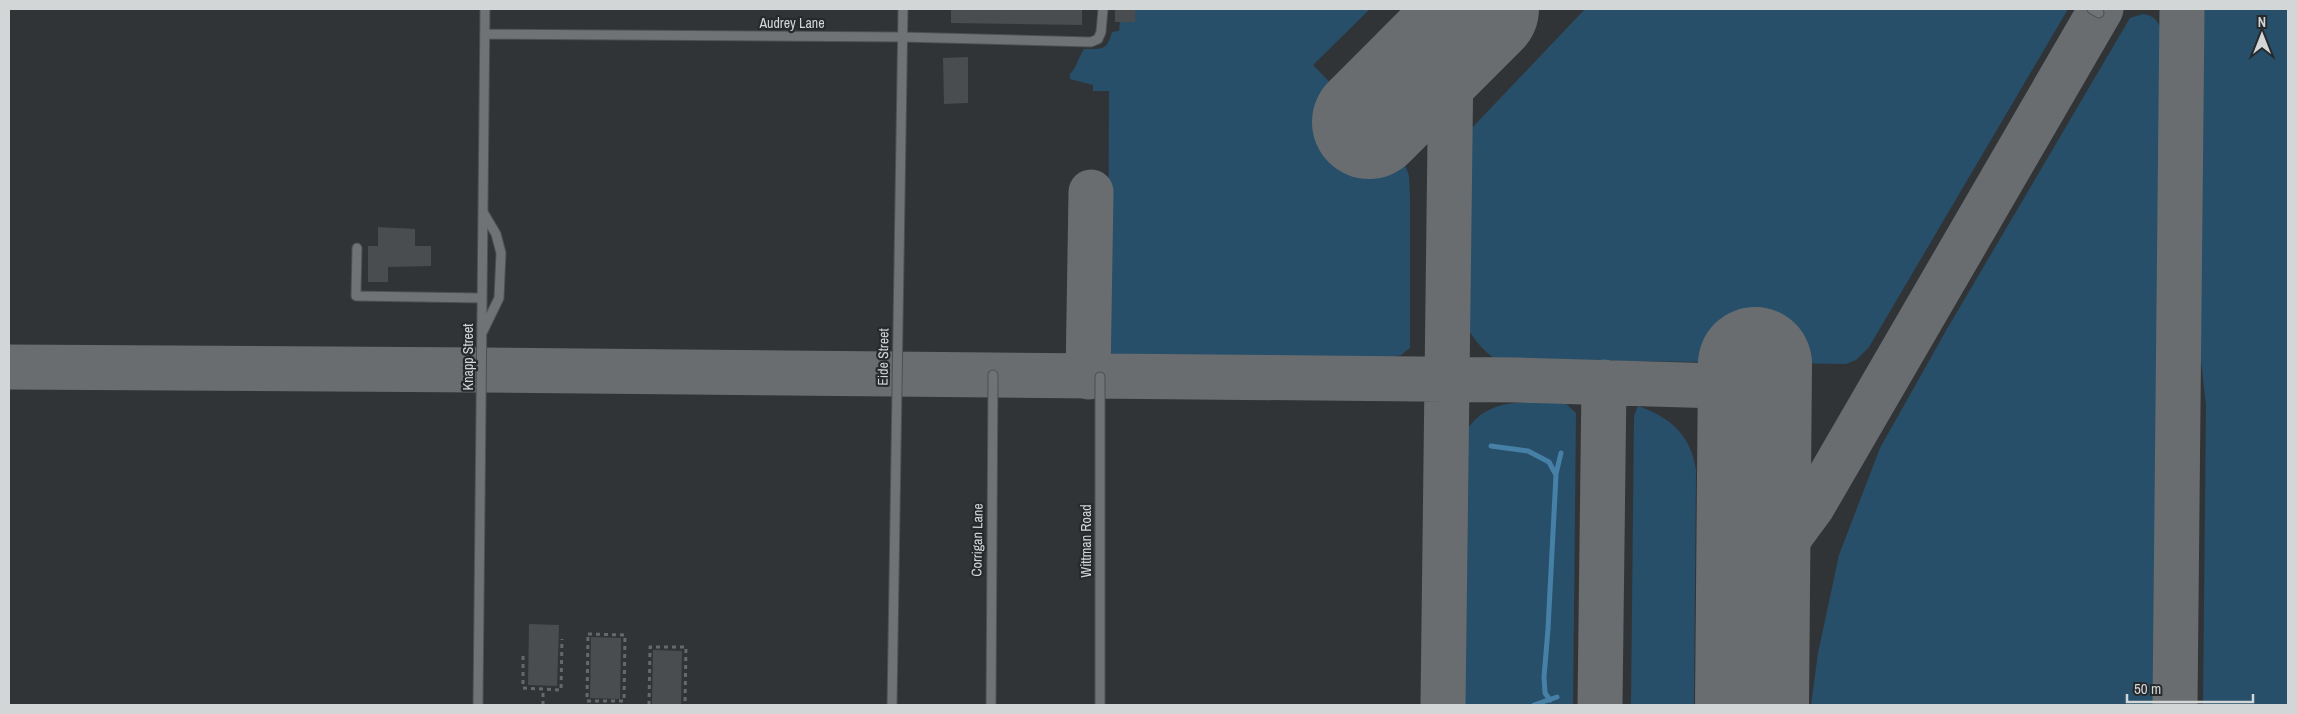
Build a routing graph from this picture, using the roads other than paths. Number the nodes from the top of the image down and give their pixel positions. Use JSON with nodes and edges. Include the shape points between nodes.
{"nodes":[{"id":1,"x":485,"y":9,"type":"edge"},
{"id":2,"x":903,"y":9,"type":"edge"},
{"id":3,"x":1103,"y":9,"type":"edge"},
{"id":4,"x":485,"y":34,"type":"junction"},
{"id":5,"x":902,"y":37,"type":"junction"},
{"id":6,"x":482,"y":211,"type":"junction"},
{"id":7,"x":357,"y":248,"type":"dead end"},
{"id":8,"x":482,"y":298,"type":"junction"},
{"id":9,"x":482,"y":333,"type":"junction"},
{"id":10,"x":993,"y":375,"type":"dead end"},
{"id":11,"x":1100,"y":376,"type":"dead end"},
{"id":12,"x":478,"y":705,"type":"edge"},
{"id":13,"x":892,"y":705,"type":"edge"},
{"id":14,"x":990,"y":705,"type":"edge"},
{"id":15,"x":1100,"y":705,"type":"edge"}],
"edges":[{"from":1,"to":4,"type":"lane","name":"Knapp Street"},
{"from":2,"to":5,"type":"lane","name":"Eide Street"},
{"from":3,"to":5,"type":"lane","name":"Audrey Lane","via":[[1100,36],[1090,42]]},
{"from":4,"to":5,"type":"lane","name":"Audrey Lane"},
{"from":4,"to":6,"type":"lane","name":"Knapp Street"},
{"from":5,"to":13,"type":"lane","name":"Eide Street"},
{"from":6,"to":8,"type":"lane","name":"Knapp Street"},
{"from":6,"to":9,"type":"lane","via":[[496,234],[501,253],[499,298]]},
{"from":7,"to":8,"type":"lane","via":[[356,296]]},
{"from":8,"to":9,"type":"lane","name":"Knapp Street"},
{"from":9,"to":12,"type":"lane","name":"Knapp Street"},
{"from":10,"to":14,"type":"lane","name":"Corrigan Lane"},
{"from":11,"to":15,"type":"lane","name":"Wittman Road"}]}
